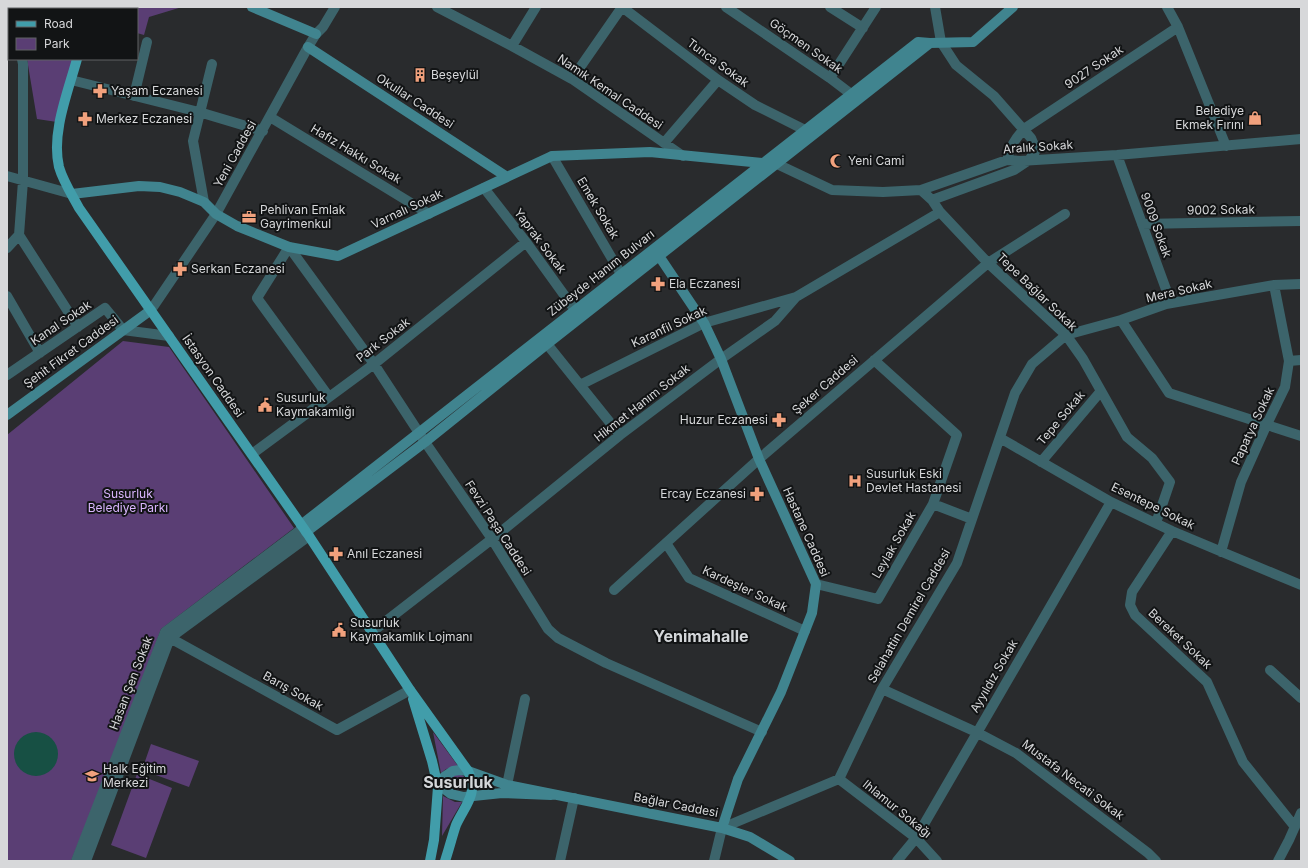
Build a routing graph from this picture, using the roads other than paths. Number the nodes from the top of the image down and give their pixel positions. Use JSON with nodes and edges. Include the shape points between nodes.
{"nodes":[{"id":1,"x":252,"y":7,"type":"edge"},
{"id":2,"x":335,"y":7,"type":"edge"},
{"id":3,"x":437,"y":7,"type":"edge"},
{"id":4,"x":536,"y":7,"type":"edge"},
{"id":5,"x":622,"y":7,"type":"edge"},
{"id":6,"x":726,"y":7,"type":"edge"},
{"id":7,"x":830,"y":7,"type":"edge"},
{"id":8,"x":876,"y":7,"type":"edge"},
{"id":9,"x":935,"y":7,"type":"edge"},
{"id":10,"x":1013,"y":7,"type":"edge"},
{"id":11,"x":1167,"y":7,"type":"edge"},
{"id":12,"x":450,"y":10,"type":"edge"},
{"id":13,"x":1178,"y":27,"type":"junction"},
{"id":14,"x":863,"y":28,"type":"junction"},
{"id":15,"x":316,"y":34,"type":"junction"},
{"id":16,"x":148,"y":42,"type":"dead end"},
{"id":17,"x":942,"y":42,"type":"junction"},
{"id":18,"x":930,"y":43,"type":"junction"},
{"id":19,"x":512,"y":46,"type":"junction"},
{"id":20,"x":308,"y":47,"type":"junction"},
{"id":21,"x":22,"y":60,"type":"edge"},
{"id":22,"x":77,"y":60,"type":"edge"},
{"id":23,"x":212,"y":64,"type":"dead end"},
{"id":24,"x":830,"y":78,"type":"junction"},
{"id":25,"x":572,"y":79,"type":"junction"},
{"id":26,"x":71,"y":80,"type":"junction"},
{"id":27,"x":718,"y":80,"type":"junction"},
{"id":28,"x":851,"y":94,"type":"junction"},
{"id":29,"x":134,"y":96,"type":"junction"},
{"id":30,"x":200,"y":112,"type":"junction"},
{"id":31,"x":270,"y":117,"type":"junction"},
{"id":32,"x":805,"y":130,"type":"junction"},
{"id":33,"x":1024,"y":130,"type":"junction"},
{"id":34,"x":263,"y":131,"type":"junction"},
{"id":35,"x":1301,"y":139,"type":"edge"},
{"id":36,"x":664,"y":143,"type":"junction"},
{"id":37,"x":1226,"y":146,"type":"junction"},
{"id":38,"x":1117,"y":155,"type":"junction"},
{"id":39,"x":552,"y":156,"type":"junction"},
{"id":40,"x":683,"y":156,"type":"junction"},
{"id":41,"x":1007,"y":160,"type":"junction"},
{"id":42,"x":1029,"y":160,"type":"junction"},
{"id":43,"x":762,"y":163,"type":"junction"},
{"id":44,"x":777,"y":164,"type":"junction"},
{"id":45,"x":7,"y":176,"type":"edge"},
{"id":46,"x":507,"y":177,"type":"junction"},
{"id":47,"x":23,"y":181,"type":"junction"},
{"id":48,"x":484,"y":188,"type":"junction"},
{"id":49,"x":921,"y":190,"type":"junction"},
{"id":50,"x":72,"y":194,"type":"junction"},
{"id":51,"x":932,"y":200,"type":"junction"},
{"id":52,"x":204,"y":202,"type":"junction"},
{"id":53,"x":940,"y":212,"type":"junction"},
{"id":54,"x":216,"y":214,"type":"junction"},
{"id":55,"x":429,"y":214,"type":"junction"},
{"id":56,"x":1065,"y":214,"type":"dead end"},
{"id":57,"x":1301,"y":221,"type":"edge"},
{"id":58,"x":1142,"y":224,"type":"junction"},
{"id":59,"x":19,"y":235,"type":"junction"},
{"id":60,"x":526,"y":242,"type":"junction"},
{"id":61,"x":290,"y":247,"type":"junction"},
{"id":62,"x":7,"y":248,"type":"edge"},
{"id":63,"x":660,"y":256,"type":"junction"},
{"id":64,"x":988,"y":263,"type":"junction"},
{"id":65,"x":621,"y":274,"type":"junction"},
{"id":66,"x":1301,"y":284,"type":"edge"},
{"id":67,"x":1274,"y":285,"type":"junction"},
{"id":68,"x":7,"y":296,"type":"edge"},
{"id":69,"x":796,"y":297,"type":"junction"},
{"id":70,"x":1171,"y":304,"type":"junction"},
{"id":71,"x":151,"y":310,"type":"junction"},
{"id":72,"x":575,"y":310,"type":"junction"},
{"id":73,"x":1121,"y":320,"type":"junction"},
{"id":74,"x":704,"y":323,"type":"junction"},
{"id":75,"x":78,"y":327,"type":"junction"},
{"id":76,"x":123,"y":330,"type":"junction"},
{"id":77,"x":1066,"y":335,"type":"junction"},
{"id":78,"x":169,"y":336,"type":"junction"},
{"id":79,"x":547,"y":344,"type":"junction"},
{"id":80,"x":40,"y":353,"type":"junction"},
{"id":81,"x":721,"y":359,"type":"junction"},
{"id":82,"x":874,"y":360,"type":"junction"},
{"id":83,"x":1301,"y":360,"type":"edge"},
{"id":84,"x":1289,"y":361,"type":"junction"},
{"id":85,"x":374,"y":364,"type":"junction"},
{"id":86,"x":7,"y":375,"type":"edge"},
{"id":87,"x":580,"y":385,"type":"junction"},
{"id":88,"x":1101,"y":391,"type":"junction"},
{"id":89,"x":329,"y":397,"type":"junction"},
{"id":90,"x":7,"y":415,"type":"edge"},
{"id":91,"x":1267,"y":424,"type":"junction"},
{"id":92,"x":419,"y":432,"type":"junction"},
{"id":93,"x":620,"y":435,"type":"junction"},
{"id":94,"x":1301,"y":436,"type":"edge"},
{"id":95,"x":1000,"y":438,"type":"junction"},
{"id":96,"x":425,"y":442,"type":"junction"},
{"id":97,"x":252,"y":454,"type":"junction"},
{"id":98,"x":759,"y":459,"type":"junction"},
{"id":99,"x":1041,"y":462,"type":"junction"},
{"id":100,"x":1111,"y":502,"type":"junction"},
{"id":101,"x":933,"y":504,"type":"junction"},
{"id":102,"x":972,"y":519,"type":"junction"},
{"id":103,"x":1156,"y":523,"type":"junction"},
{"id":104,"x":305,"y":530,"type":"junction"},
{"id":105,"x":1172,"y":531,"type":"junction"},
{"id":106,"x":492,"y":539,"type":"junction"},
{"id":107,"x":666,"y":543,"type":"junction"},
{"id":108,"x":1221,"y":552,"type":"junction"},
{"id":109,"x":816,"y":584,"type":"junction"},
{"id":110,"x":1301,"y":585,"type":"edge"},
{"id":111,"x":614,"y":590,"type":"dead end"},
{"id":112,"x":805,"y":631,"type":"junction"},
{"id":113,"x":372,"y":632,"type":"junction"},
{"id":114,"x":167,"y":635,"type":"junction"},
{"id":115,"x":1270,"y":670,"type":"dead end"},
{"id":116,"x":882,"y":689,"type":"junction"},
{"id":117,"x":410,"y":690,"type":"junction"},
{"id":118,"x":1301,"y":698,"type":"edge"},
{"id":119,"x":525,"y":699,"type":"dead end"},
{"id":120,"x":762,"y":732,"type":"junction"},
{"id":121,"x":976,"y":732,"type":"junction"},
{"id":122,"x":468,"y":771,"type":"junction"},
{"id":123,"x":839,"y":779,"type":"junction"},
{"id":124,"x":438,"y":784,"type":"junction"},
{"id":125,"x":507,"y":785,"type":"junction"},
{"id":126,"x":551,"y":795,"type":"junction"},
{"id":127,"x":471,"y":796,"type":"junction"},
{"id":128,"x":574,"y":798,"type":"junction"},
{"id":129,"x":1301,"y":813,"type":"edge"},
{"id":130,"x":1295,"y":827,"type":"junction"},
{"id":131,"x":722,"y":828,"type":"junction"},
{"id":132,"x":916,"y":838,"type":"junction"},
{"id":133,"x":76,"y":861,"type":"edge"},
{"id":134,"x":86,"y":861,"type":"edge"},
{"id":135,"x":430,"y":861,"type":"edge"},
{"id":136,"x":445,"y":861,"type":"edge"},
{"id":137,"x":560,"y":861,"type":"edge"},
{"id":138,"x":714,"y":861,"type":"edge"},
{"id":139,"x":790,"y":861,"type":"edge"},
{"id":140,"x":897,"y":861,"type":"edge"},
{"id":141,"x":937,"y":861,"type":"edge"},
{"id":142,"x":1156,"y":861,"type":"edge"},
{"id":143,"x":1278,"y":861,"type":"edge"}],
"edges":[{"from":1,"to":15,"type":"main road"},
{"from":2,"to":15,"type":"street","name":"Yeni Caddesi"},
{"from":3,"to":12,"type":"street","name":"Namık Kemal Caddesi"},
{"from":4,"to":19,"type":"street"},
{"from":5,"to":25,"type":"street"},
{"from":5,"to":27,"type":"street","name":"Tunca Sokak"},
{"from":6,"to":24,"type":"street","name":"Göçmen Sokak"},
{"from":7,"to":14,"type":"street"},
{"from":8,"to":14,"type":"street"},
{"from":9,"to":17,"type":"street"},
{"from":10,"to":17,"type":"main road","via":[[973,42]]},
{"from":11,"to":13,"type":"street"},
{"from":12,"to":19,"type":"street","name":"Namık Kemal Caddesi"},
{"from":13,"to":33,"type":"street","name":"9027 Sokak"},
{"from":13,"to":37,"type":"street"},
{"from":14,"to":24,"type":"street"},
{"from":15,"to":20,"type":"street","name":"Yeni Caddesi"},
{"from":16,"to":29,"type":"street"},
{"from":17,"to":18,"type":"main road"},
{"from":17,"to":33,"type":"street","via":[[956,65],[994,96]]},
{"from":18,"to":28,"type":"main road","name":"Zübeyde Hanım Bulvarı","via":[[918,42]]},
{"from":18,"to":44,"type":"main road"},
{"from":19,"to":25,"type":"street","name":"Namık Kemal Caddesi"},
{"from":20,"to":31,"type":"street","name":"Yeni Caddesi"},
{"from":20,"to":46,"type":"main road","name":"Okullar Caddesi"},
{"from":21,"to":47,"type":"street"},
{"from":22,"to":26,"type":"main road","name":"İstasyon Caddesi"},
{"from":23,"to":30,"type":"street"},
{"from":24,"to":28,"type":"street","name":"Göçmen Sokak"},
{"from":25,"to":36,"type":"street","name":"Namık Kemal Caddesi"},
{"from":26,"to":29,"type":"street"},
{"from":26,"to":50,"type":"main road","name":"İstasyon Caddesi","via":[[59,127],[57,147],[59,167]]},
{"from":27,"to":32,"type":"street","name":"Tunca Sokak","via":[[755,105]]},
{"from":27,"to":36,"type":"street"},
{"from":28,"to":32,"type":"main road","name":"Zübeyde Hanım Bulvarı"},
{"from":29,"to":30,"type":"street"},
{"from":30,"to":34,"type":"street"},
{"from":30,"to":52,"type":"street","via":[[193,141]]},
{"from":31,"to":34,"type":"street","name":"Yeni Caddesi"},
{"from":31,"to":55,"type":"street","name":"Hafız Hakkı Sokak"},
{"from":32,"to":43,"type":"main road","name":"Zübeyde Hanım Bulvarı"},
{"from":33,"to":41,"type":"street","name":"9027 Sokak","via":[[1015,138]]},
{"from":33,"to":42,"type":"street","via":[[1036,150]]},
{"from":34,"to":54,"type":"street","name":"Yeni Caddesi"},
{"from":35,"to":37,"type":"street","name":"Aralık Sokak"},
{"from":36,"to":40,"type":"street","name":"Namık Kemal Caddesi"},
{"from":37,"to":38,"type":"street","name":"Aralık Sokak"},
{"from":38,"to":42,"type":"street","name":"Aralık Sokak"},
{"from":38,"to":58,"type":"street","name":"9009 Sokak"},
{"from":39,"to":40,"type":"main road","name":"Varnalı Sokak","via":[[650,152]]},
{"from":39,"to":46,"type":"main road","name":"Varnalı Sokak"},
{"from":39,"to":65,"type":"street","name":"Emek Sokak"},
{"from":40,"to":43,"type":"main road","name":"Varnalı Sokak"},
{"from":41,"to":42,"type":"street","name":"Aralık Sokak"},
{"from":41,"to":49,"type":"street","name":"Aralık Sokak"},
{"from":42,"to":51,"type":"street","via":[[1014,170]]},
{"from":43,"to":44,"type":"street","name":"Aralık Sokak"},
{"from":43,"to":65,"type":"main road","name":"Zübeyde Hanım Bulvarı"},
{"from":44,"to":49,"type":"street","name":"Aralık Sokak","via":[[832,190]]},
{"from":44,"to":63,"type":"main road"},
{"from":45,"to":47,"type":"street"},
{"from":46,"to":48,"type":"main road","name":"Varnalı Sokak"},
{"from":47,"to":50,"type":"street"},
{"from":47,"to":59,"type":"street"},
{"from":48,"to":55,"type":"main road","name":"Varnalı Sokak"},
{"from":48,"to":60,"type":"street","name":"Yaprak Sokak"},
{"from":49,"to":51,"type":"street","name":"Tepe Bağlar Sokak"},
{"from":50,"to":52,"type":"main road","name":"Varnalı Sokak","via":[[139,186],[160,187]]},
{"from":50,"to":71,"type":"main road","name":"İstasyon Caddesi","via":[[79,208]]},
{"from":51,"to":53,"type":"street","name":"Tepe Bağlar Sokak"},
{"from":52,"to":54,"type":"main road","name":"Varnalı Sokak"},
{"from":53,"to":64,"type":"street","name":"Tepe Bağlar Sokak"},
{"from":53,"to":69,"type":"street","name":"Hikmet Hanım Sokak"},
{"from":54,"to":61,"type":"main road","name":"Varnalı Sokak","via":[[237,226]]},
{"from":54,"to":71,"type":"street","name":"Yeni Caddesi"},
{"from":55,"to":61,"type":"main road","name":"Varnalı Sokak","via":[[338,256]]},
{"from":56,"to":64,"type":"street","name":"Şeker Caddesi"},
{"from":57,"to":58,"type":"street","name":"9002 Sokak"},
{"from":58,"to":70,"type":"street","name":"9009 Sokak"},
{"from":59,"to":62,"type":"street"},
{"from":59,"to":75,"type":"street"},
{"from":60,"to":72,"type":"street","name":"Yaprak Sokak"},
{"from":60,"to":85,"type":"street","name":"Park Sokak"},
{"from":61,"to":85,"type":"street","name":"Fevzi Paşa Caddesi"},
{"from":61,"to":89,"type":"street","via":[[257,298]]},
{"from":63,"to":74,"type":"main road","name":"Hastane Caddesi"},
{"from":63,"to":79,"type":"main road"},
{"from":64,"to":77,"type":"street","name":"Tepe Bağlar Sokak"},
{"from":64,"to":82,"type":"street","name":"Şeker Caddesi"},
{"from":65,"to":72,"type":"main road","name":"Zübeyde Hanım Bulvarı"},
{"from":66,"to":67,"type":"street","name":"Mera Sokak"},
{"from":67,"to":70,"type":"street","name":"Mera Sokak"},
{"from":67,"to":84,"type":"street","name":"Papatya Sokak"},
{"from":68,"to":80,"type":"street"},
{"from":69,"to":74,"type":"street","name":"Karanfil Sokak"},
{"from":69,"to":81,"type":"street","name":"Hikmet Hanım Sokak","via":[[775,321]]},
{"from":70,"to":73,"type":"street","name":"Mera Sokak"},
{"from":71,"to":76,"type":"main road","name":"Şehit Fikret Caddesi"},
{"from":71,"to":78,"type":"main road","name":"İstasyon Caddesi"},
{"from":72,"to":92,"type":"main road","name":"Zübeyde Hanım Bulvarı"},
{"from":73,"to":77,"type":"street","name":"Mera Sokak"},
{"from":73,"to":91,"type":"street","via":[[1169,393]]},
{"from":74,"to":81,"type":"main road","name":"Hastane Caddesi"},
{"from":74,"to":87,"type":"street","name":"Karanfil Sokak"},
{"from":75,"to":76,"type":"street","name":"Kanal Sokak","via":[[106,308]]},
{"from":75,"to":80,"type":"street","name":"Kanal Sokak"},
{"from":76,"to":78,"type":"street"},
{"from":76,"to":90,"type":"main road","name":"Şehit Fikret Caddesi"},
{"from":77,"to":88,"type":"street","name":"Tepe Bağlar Sokak"},
{"from":77,"to":95,"type":"street","name":"Selahattin Demirel Caddesi","via":[[1032,364],[1015,392]]},
{"from":78,"to":97,"type":"main road","name":"İstasyon Caddesi"},
{"from":79,"to":87,"type":"street"},
{"from":79,"to":96,"type":"main road"},
{"from":80,"to":86,"type":"street","name":"Kanal Sokak"},
{"from":81,"to":93,"type":"street","name":"Hikmet Hanım Sokak"},
{"from":81,"to":98,"type":"main road","name":"Hastane Caddesi"},
{"from":82,"to":98,"type":"street","name":"Şeker Caddesi"},
{"from":82,"to":101,"type":"street","name":"Leylak Sokak","via":[[957,435]]},
{"from":83,"to":84,"type":"street"},
{"from":84,"to":91,"type":"street","name":"Papatya Sokak","via":[[1285,387]]},
{"from":85,"to":89,"type":"street","name":"Park Sokak"},
{"from":85,"to":92,"type":"street","name":"Fevzi Paşa Caddesi"},
{"from":87,"to":93,"type":"street"},
{"from":88,"to":99,"type":"street","name":"Tepe Sokak"},
{"from":88,"to":103,"type":"street","name":"Tepe Bağlar Sokak","via":[[1127,437],[1152,458],[1170,482]]},
{"from":89,"to":97,"type":"street","name":"Park Sokak"},
{"from":91,"to":94,"type":"street"},
{"from":91,"to":108,"type":"street","name":"Papatya Sokak","via":[[1242,482]]},
{"from":92,"to":96,"type":"street","name":"Fevzi Paşa Caddesi"},
{"from":92,"to":104,"type":"main road","name":"Zübeyde Hanım Bulvarı"},
{"from":93,"to":106,"type":"street","name":"Hikmet Hanım Sokak"},
{"from":95,"to":99,"type":"street","name":"Esentepe Sokak"},
{"from":95,"to":102,"type":"street","name":"Selahattin Demirel Caddesi"},
{"from":96,"to":104,"type":"main road"},
{"from":96,"to":106,"type":"street","name":"Fevzi Paşa Caddesi"},
{"from":97,"to":104,"type":"main road","name":"İstasyon Caddesi"},
{"from":98,"to":107,"type":"street","name":"Şeker Caddesi"},
{"from":98,"to":109,"type":"main road","name":"Hastane Caddesi"},
{"from":99,"to":100,"type":"street","name":"Esentepe Sokak"},
{"from":100,"to":103,"type":"street","name":"Esentepe Sokak"},
{"from":100,"to":121,"type":"street","name":"Ayyıldız Sokak"},
{"from":101,"to":102,"type":"street"},
{"from":101,"to":109,"type":"street","name":"Leylak Sokak","via":[[878,599]]},
{"from":102,"to":116,"type":"street","name":"Selahattin Demirel Caddesi","via":[[957,563]]},
{"from":103,"to":105,"type":"street","name":"Esentepe Sokak"},
{"from":104,"to":113,"type":"main road","name":"İstasyon Caddesi"},
{"from":104,"to":114,"type":"street","name":"Hasan Şen Sokak"},
{"from":105,"to":108,"type":"street","name":"Esentepe Sokak"},
{"from":105,"to":130,"type":"street","name":"Bereket Sokak","via":[[1132,592],[1130,605],[1135,615],[1207,682],[1243,762]]},
{"from":106,"to":113,"type":"street","name":"Hikmet Hanım Sokak"},
{"from":106,"to":120,"type":"street","name":"Fevzi Paşa Caddesi","via":[[548,629],[558,638],[606,663]]},
{"from":107,"to":111,"type":"street","name":"Şeker Caddesi"},
{"from":107,"to":112,"type":"street","name":"Kardeşler Sokak","via":[[689,578]]},
{"from":108,"to":110,"type":"street","name":"Esentepe Sokak"},
{"from":109,"to":112,"type":"main road","name":"Hastane Caddesi","via":[[812,613]]},
{"from":112,"to":120,"type":"main road","name":"Hastane Caddesi"},
{"from":113,"to":117,"type":"main road","name":"İstasyon Caddesi"},
{"from":114,"to":117,"type":"street","name":"Barış Sokak","via":[[337,730]]},
{"from":114,"to":133,"type":"street","name":"Hasan Şen Sokak"},
{"from":114,"to":134,"type":"street","name":"Hasan Şen Sokak"},
{"from":115,"to":118,"type":"street"},
{"from":116,"to":121,"type":"street","name":"Mustafa Necati Sokak"},
{"from":116,"to":123,"type":"street","name":"Selahattin Demirel Caddesi"},
{"from":117,"to":122,"type":"main road"},
{"from":117,"to":124,"type":"main road"},
{"from":119,"to":125,"type":"street"},
{"from":120,"to":131,"type":"main road","name":"Hastane Caddesi","via":[[738,779]]},
{"from":121,"to":132,"type":"street","name":"Ayyıldız Sokak"},
{"from":121,"to":142,"type":"street","name":"Mustafa Necati Sokak","via":[[1016,753]]},
{"from":122,"to":124,"type":"main road","via":[[453,771]]},
{"from":122,"to":125,"type":"main road"},
{"from":122,"to":127,"type":"main road","via":[[472,782]]},
{"from":123,"to":131,"type":"street"},
{"from":123,"to":132,"type":"street","name":"Ihlamur Sokağı"},
{"from":124,"to":127,"type":"main road","via":[[445,791],[457,796]]},
{"from":124,"to":135,"type":"main road"},
{"from":125,"to":126,"type":"main road"},
{"from":126,"to":127,"type":"main road"},
{"from":126,"to":128,"type":"main road","name":"Bağlar Caddesi"},
{"from":127,"to":136,"type":"main road","via":[[457,825]]},
{"from":128,"to":131,"type":"main road","name":"Bağlar Caddesi"},
{"from":128,"to":137,"type":"street"},
{"from":129,"to":130,"type":"street"},
{"from":130,"to":143,"type":"street"},
{"from":131,"to":138,"type":"street"},
{"from":131,"to":139,"type":"main road","name":"Bağlar Caddesi","via":[[750,838]]},
{"from":132,"to":140,"type":"street","name":"Ayyıldız Sokak"},
{"from":132,"to":141,"type":"street","name":"Ihlamur Sokağı"}]}
